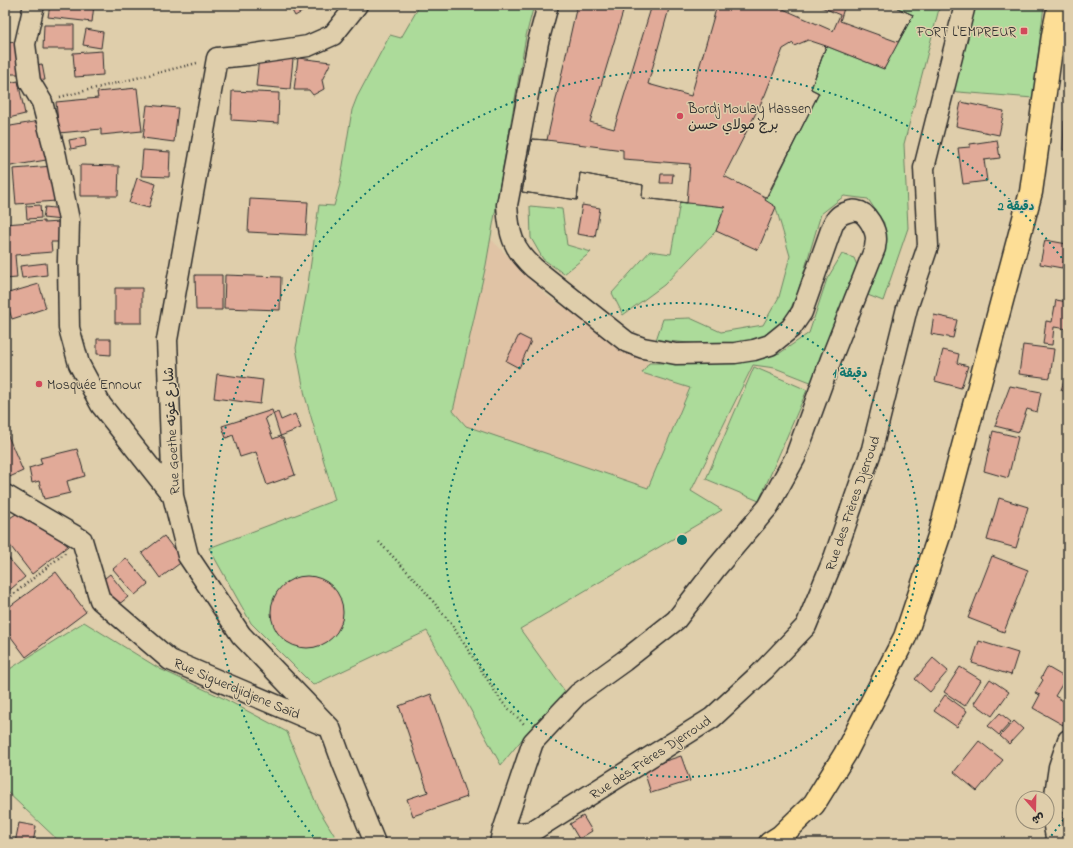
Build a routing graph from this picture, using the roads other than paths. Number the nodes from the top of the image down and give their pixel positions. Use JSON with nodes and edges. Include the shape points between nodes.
{"nodes":[{"id":1,"x":34,"y":5,"type":"edge"},
{"id":2,"x":358,"y":5,"type":"edge"},
{"id":3,"x":548,"y":5,"type":"edge"},
{"id":4,"x":965,"y":5,"type":"edge"},
{"id":5,"x":1059,"y":5,"type":"edge"},
{"id":6,"x":5,"y":495,"type":"edge"},
{"id":7,"x":173,"y":496,"type":"junction"},
{"id":8,"x":330,"y":728,"type":"junction"},
{"id":9,"x":1068,"y":740,"type":"edge"},
{"id":10,"x":501,"y":838,"type":"edge"},
{"id":11,"x":375,"y":843,"type":"edge"},
{"id":12,"x":770,"y":843,"type":"edge"},
{"id":13,"x":1057,"y":843,"type":"edge"}],
"edges":[{"from":1,"to":7,"type":"street","via":[[25,44],[30,82],[42,102],[69,220],[69,328],[79,364],[101,405]]},
{"from":2,"to":7,"type":"street","name":"Rue Goethe شارع غوته","via":[[333,35],[308,46],[217,58],[167,340]]},
{"from":3,"to":10,"type":"street","via":[[538,42],[507,205],[509,225],[514,243],[523,258],[627,342],[643,348],[676,354],[735,353],[770,345],[791,328],[802,312],[835,220],[844,213],[856,210],[862,212],[870,221],[876,238],[875,248],[795,458],[768,507],[676,620],[578,694],[533,742]]},
{"from":4,"to":10,"type":"street","name":"Rue des Frères Djerroud","via":[[924,168],[928,246],[907,308],[872,449],[834,558],[806,626],[764,670],[712,718],[531,832]]},
{"from":5,"to":12,"type":"main road","via":[[1031,192],[939,536],[907,629],[845,754],[814,804],[781,836]]},
{"from":6,"to":8,"type":"street","name":"Rue Siguerdjidjene Saïd","via":[[82,540],[100,600],[170,660]]},
{"from":7,"to":8,"type":"street","name":"Rue Goethe شارع غوته","via":[[188,556],[241,635]]},
{"from":8,"to":11,"type":"street","name":"Rue Goethe شارع غوته"},
{"from":9,"to":13,"type":"street","via":[[1059,767],[1052,815]]}]}
